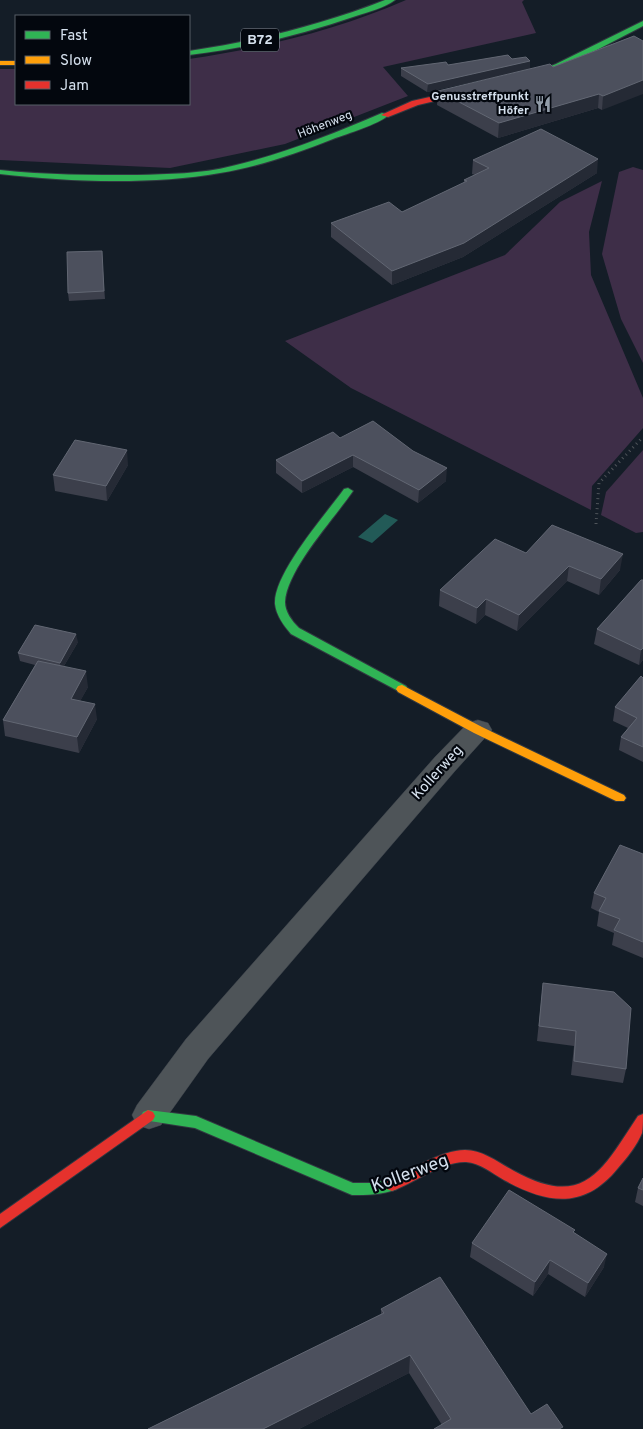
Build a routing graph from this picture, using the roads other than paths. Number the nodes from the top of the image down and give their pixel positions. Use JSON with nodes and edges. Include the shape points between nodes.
{"nodes":[{"id":1,"x":391,"y":0,"type":"edge"},
{"id":2,"x":643,"y":23,"type":"edge"},
{"id":3,"x":190,"y":53,"type":"edge"},
{"id":4,"x":0,"y":63,"type":"edge"},
{"id":5,"x":15,"y":63,"type":"edge"},
{"id":6,"x":523,"y":77,"type":"edge"},
{"id":7,"x":490,"y":86,"type":"edge"},
{"id":8,"x":0,"y":172,"type":"edge"},
{"id":9,"x":348,"y":490,"type":"dead end"},
{"id":10,"x":478,"y":730,"type":"junction"},
{"id":11,"x":620,"y":798,"type":"dead end"},
{"id":12,"x":150,"y":1115,"type":"junction"},
{"id":13,"x":643,"y":1120,"type":"edge"},
{"id":14,"x":0,"y":1222,"type":"edge"}],
"edges":[{"from":1,"to":3,"type":"street","number":"B72","via":[[284,35]]},
{"from":2,"to":6,"type":"street","via":[[559,66]]},
{"from":4,"to":5,"type":"street"},
{"from":7,"to":8,"type":"street","name":"Höhenweg","via":[[415,103],[316,144],[230,169],[171,176],[109,178],[50,178]]},
{"from":9,"to":10,"type":"street","name":"Kollerweg","via":[[285,580],[280,602],[286,622],[307,639]]},
{"from":10,"to":11,"type":"street","name":"Kollerweg"},
{"from":10,"to":12,"type":"street","name":"Kollerweg","via":[[432,778],[197,1049]]},
{"from":12,"to":13,"type":"street","name":"Kollerweg","via":[[196,1122],[352,1189],[368,1191],[449,1158],[462,1156],[477,1158],[529,1186],[549,1192],[575,1192],[599,1181]]},
{"from":12,"to":14,"type":"street","name":"Kollerweg"}]}
